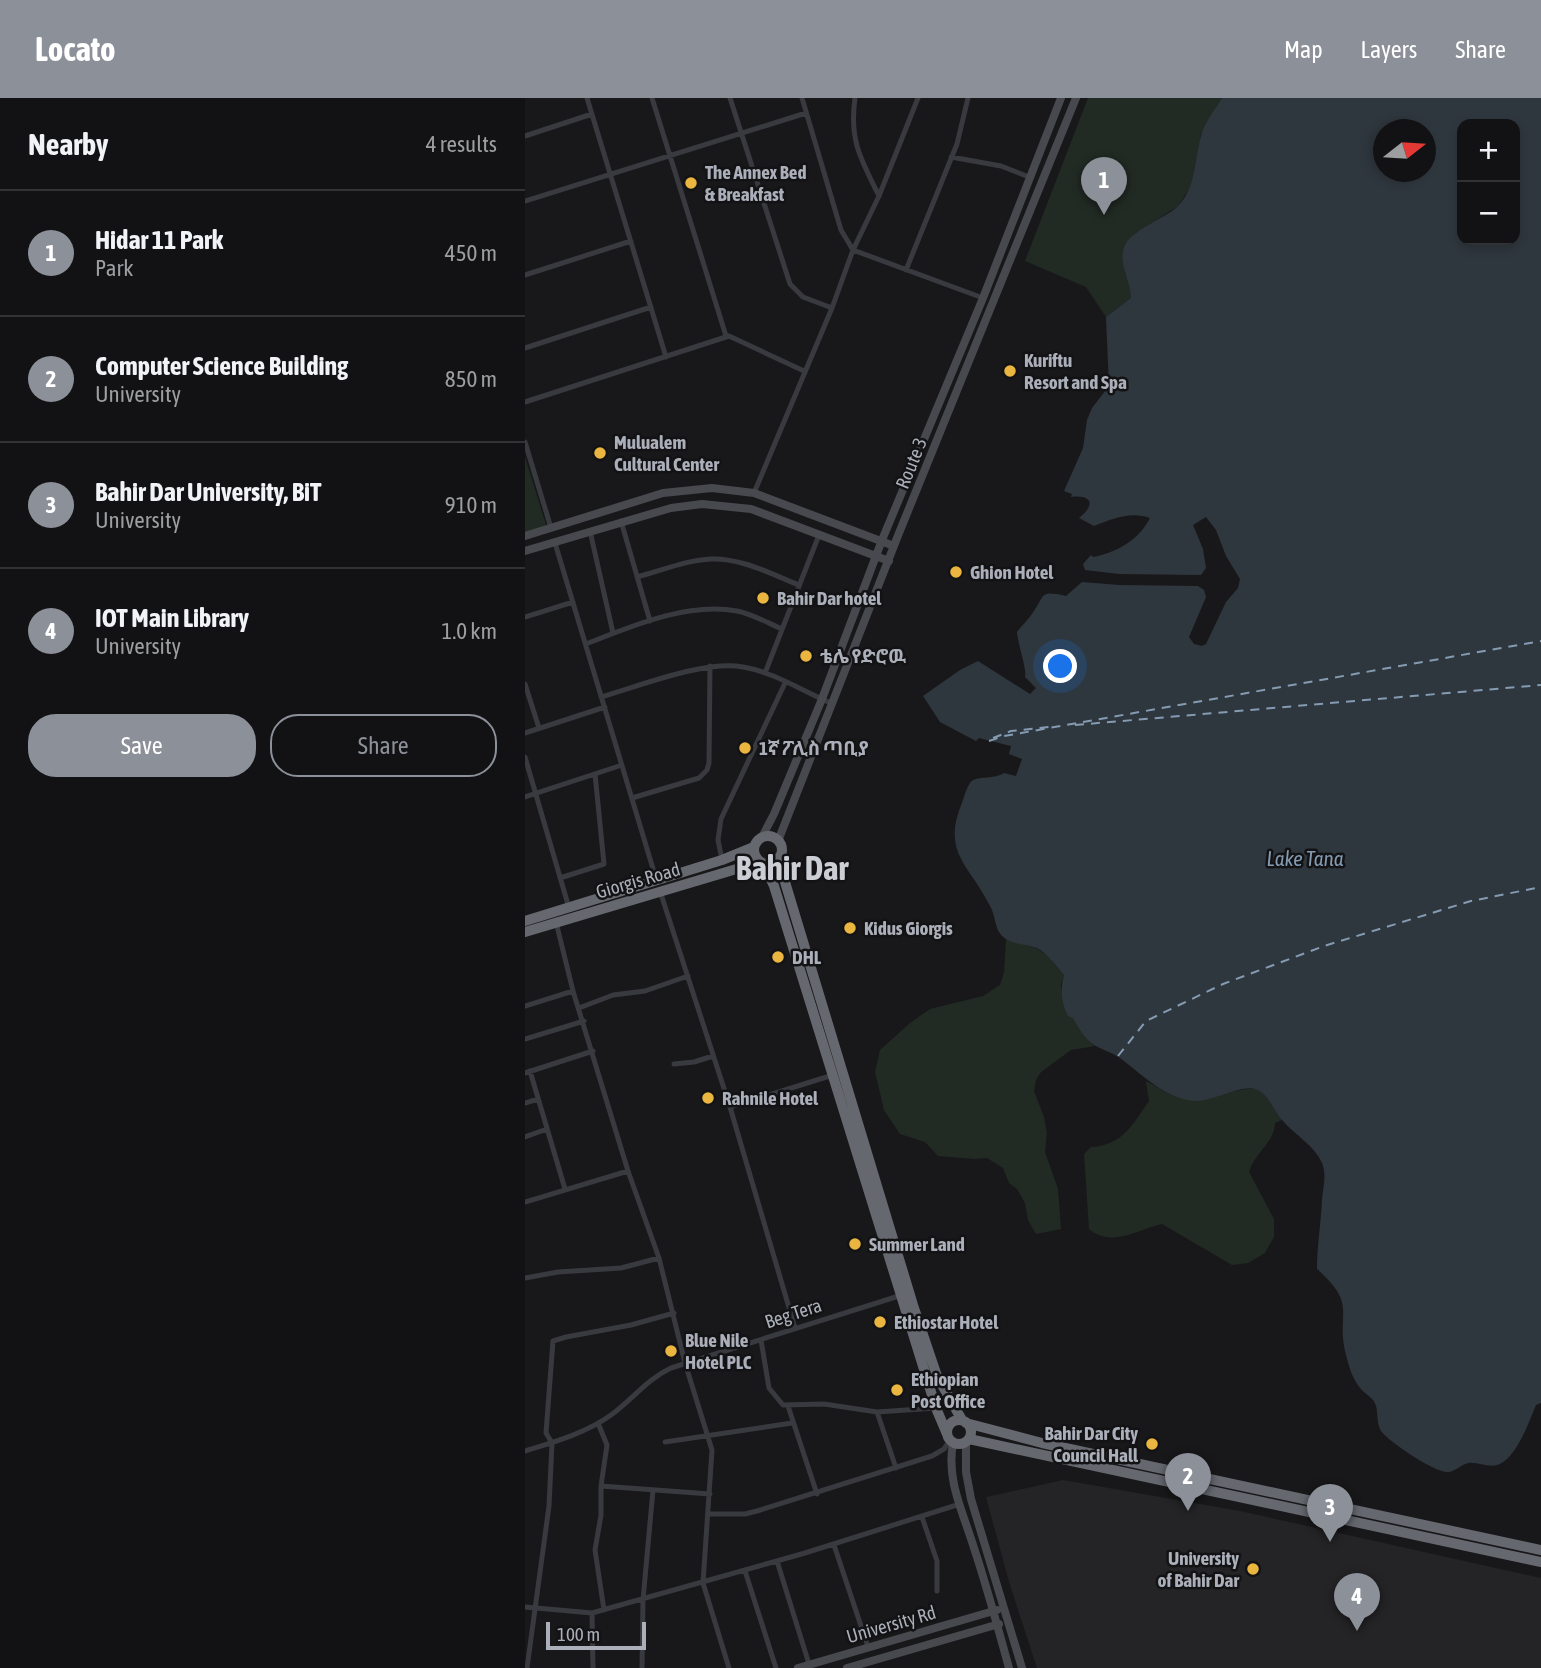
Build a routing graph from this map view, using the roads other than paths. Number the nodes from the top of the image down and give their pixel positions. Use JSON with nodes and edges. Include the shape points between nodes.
{"nodes":[{"id":1,"x":587,"y":98,"type":"edge"},
{"id":2,"x":652,"y":98,"type":"edge"},
{"id":3,"x":730,"y":98,"type":"edge"},
{"id":4,"x":802,"y":98,"type":"edge"},
{"id":5,"x":855,"y":98,"type":"edge"},
{"id":6,"x":918,"y":98,"type":"edge"},
{"id":7,"x":968,"y":98,"type":"edge"},
{"id":8,"x":1061,"y":98,"type":"edge"},
{"id":9,"x":1076,"y":98,"type":"edge"},
{"id":10,"x":806,"y":113,"type":"junction"},
{"id":11,"x":592,"y":114,"type":"junction"},
{"id":12,"x":741,"y":133,"type":"junction"},
{"id":13,"x":525,"y":136,"type":"edge"},
{"id":14,"x":670,"y":155,"type":"junction"},
{"id":15,"x":951,"y":157,"type":"junction"},
{"id":16,"x":1036,"y":161,"type":"junction"},
{"id":17,"x":1048,"y":166,"type":"junction"},
{"id":18,"x":610,"y":174,"type":"junction"},
{"id":19,"x":1029,"y":177,"type":"junction"},
{"id":20,"x":879,"y":196,"type":"junction"},
{"id":21,"x":525,"y":201,"type":"edge"},
{"id":22,"x":631,"y":242,"type":"junction"},
{"id":23,"x":853,"y":250,"type":"junction"},
{"id":24,"x":906,"y":270,"type":"junction"},
{"id":25,"x":525,"y":275,"type":"edge"},
{"id":26,"x":990,"y":278,"type":"junction"},
{"id":27,"x":1001,"y":284,"type":"junction"},
{"id":28,"x":982,"y":298,"type":"junction"},
{"id":29,"x":651,"y":307,"type":"junction"},
{"id":30,"x":832,"y":308,"type":"junction"},
{"id":31,"x":726,"y":336,"type":"junction"},
{"id":32,"x":525,"y":348,"type":"edge"},
{"id":33,"x":666,"y":357,"type":"junction"},
{"id":34,"x":956,"y":362,"type":"junction"},
{"id":35,"x":968,"y":367,"type":"junction"},
{"id":36,"x":804,"y":371,"type":"junction"},
{"id":37,"x":525,"y":402,"type":"edge"},
{"id":38,"x":525,"y":442,"type":"edge"},
{"id":39,"x":754,"y":493,"type":"junction"},
{"id":40,"x":616,"y":506,"type":"junction"},
{"id":41,"x":751,"y":509,"type":"junction"},
{"id":42,"x":825,"y":520,"type":"junction"},
{"id":43,"x":621,"y":522,"type":"junction"},
{"id":44,"x":551,"y":528,"type":"junction"},
{"id":45,"x":590,"y":531,"type":"junction"},
{"id":46,"x":819,"y":535,"type":"junction"},
{"id":47,"x":525,"y":536,"type":"edge"},
{"id":48,"x":882,"y":540,"type":"junction"},
{"id":49,"x":555,"y":543,"type":"junction"},
{"id":50,"x":894,"y":546,"type":"junction"},
{"id":51,"x":525,"y":551,"type":"edge"},
{"id":52,"x":876,"y":555,"type":"junction"},
{"id":53,"x":889,"y":561,"type":"junction"},
{"id":54,"x":637,"y":577,"type":"junction"},
{"id":55,"x":799,"y":585,"type":"junction"},
{"id":56,"x":573,"y":602,"type":"junction"},
{"id":57,"x":525,"y":617,"type":"edge"},
{"id":58,"x":650,"y":621,"type":"junction"},
{"id":59,"x":782,"y":629,"type":"junction"},
{"id":60,"x":613,"y":634,"type":"junction"},
{"id":61,"x":586,"y":644,"type":"junction"},
{"id":62,"x":709,"y":666,"type":"junction"},
{"id":63,"x":765,"y":673,"type":"junction"},
{"id":64,"x":785,"y":682,"type":"junction"},
{"id":65,"x":525,"y":684,"type":"edge"},
{"id":66,"x":601,"y":697,"type":"junction"},
{"id":67,"x":822,"y":699,"type":"junction"},
{"id":68,"x":833,"y":704,"type":"junction"},
{"id":69,"x":605,"y":707,"type":"junction"},
{"id":70,"x":539,"y":728,"type":"junction"},
{"id":71,"x":525,"y":733,"type":"edge"},
{"id":72,"x":525,"y":757,"type":"edge"},
{"id":73,"x":622,"y":765,"type":"junction"},
{"id":74,"x":595,"y":774,"type":"junction"},
{"id":75,"x":535,"y":793,"type":"junction"},
{"id":76,"x":525,"y":796,"type":"edge"},
{"id":77,"x":632,"y":798,"type":"junction"},
{"id":78,"x":762,"y":837,"type":"junction"},
{"id":79,"x":778,"y":841,"type":"junction"},
{"id":80,"x":754,"y":847,"type":"junction"},
{"id":81,"x":780,"y":856,"type":"junction"},
{"id":82,"x":722,"y":860,"type":"junction"},
{"id":83,"x":762,"y":863,"type":"junction"},
{"id":84,"x":560,"y":878,"type":"junction"},
{"id":85,"x":657,"y":881,"type":"junction"},
{"id":86,"x":660,"y":892,"type":"junction"},
{"id":87,"x":570,"y":912,"type":"junction"},
{"id":88,"x":554,"y":918,"type":"junction"},
{"id":89,"x":525,"y":921,"type":"edge"},
{"id":90,"x":798,"y":923,"type":"junction"},
{"id":91,"x":786,"y":926,"type":"junction"},
{"id":92,"x":525,"y":932,"type":"edge"},
{"id":93,"x":688,"y":976,"type":"junction"},
{"id":94,"x":573,"y":991,"type":"junction"},
{"id":95,"x":525,"y":1006,"type":"edge"},
{"id":96,"x":579,"y":1008,"type":"junction"},
{"id":97,"x":584,"y":1021,"type":"junction"},
{"id":98,"x":525,"y":1039,"type":"edge"},
{"id":99,"x":593,"y":1051,"type":"junction"},
{"id":100,"x":713,"y":1056,"type":"junction"},
{"id":101,"x":841,"y":1062,"type":"junction"},
{"id":102,"x":674,"y":1064,"type":"dead end"},
{"id":103,"x":831,"y":1070,"type":"junction"},
{"id":104,"x":528,"y":1072,"type":"edge"},
{"id":105,"x":538,"y":1099,"type":"junction"},
{"id":106,"x":852,"y":1100,"type":"junction"},
{"id":107,"x":525,"y":1103,"type":"edge"},
{"id":108,"x":841,"y":1103,"type":"junction"},
{"id":109,"x":730,"y":1107,"type":"junction"},
{"id":110,"x":547,"y":1129,"type":"junction"},
{"id":111,"x":525,"y":1137,"type":"edge"},
{"id":112,"x":628,"y":1171,"type":"junction"},
{"id":113,"x":565,"y":1189,"type":"junction"},
{"id":114,"x":525,"y":1202,"type":"edge"},
{"id":115,"x":659,"y":1258,"type":"junction"},
{"id":116,"x":525,"y":1278,"type":"edge"},
{"id":117,"x":905,"y":1294,"type":"junction"},
{"id":118,"x":674,"y":1313,"type":"junction"},
{"id":119,"x":795,"y":1328,"type":"junction"},
{"id":120,"x":761,"y":1340,"type":"junction"},
{"id":121,"x":685,"y":1363,"type":"junction"},
{"id":122,"x":788,"y":1406,"type":"junction"},
{"id":123,"x":936,"y":1408,"type":"junction"},
{"id":124,"x":877,"y":1412,"type":"junction"},
{"id":125,"x":964,"y":1422,"type":"junction"},
{"id":126,"x":598,"y":1423,"type":"junction"},
{"id":127,"x":792,"y":1423,"type":"junction"},
{"id":128,"x":707,"y":1436,"type":"junction"},
{"id":129,"x":950,"y":1439,"type":"junction"},
{"id":130,"x":968,"y":1440,"type":"junction"},
{"id":131,"x":665,"y":1442,"type":"dead end"},
{"id":132,"x":552,"y":1443,"type":"junction"},
{"id":133,"x":525,"y":1451,"type":"edge"},
{"id":134,"x":896,"y":1468,"type":"junction"},
{"id":135,"x":601,"y":1486,"type":"junction"},
{"id":136,"x":653,"y":1490,"type":"junction"},
{"id":137,"x":710,"y":1494,"type":"junction"},
{"id":138,"x":817,"y":1494,"type":"junction"},
{"id":139,"x":971,"y":1499,"type":"junction"},
{"id":140,"x":960,"y":1504,"type":"junction"},
{"id":141,"x":709,"y":1514,"type":"junction"},
{"id":142,"x":922,"y":1517,"type":"junction"},
{"id":143,"x":1517,"y":1544,"type":"junction"},
{"id":144,"x":834,"y":1545,"type":"junction"},
{"id":145,"x":1541,"y":1550,"type":"edge"},
{"id":146,"x":1513,"y":1556,"type":"junction"},
{"id":147,"x":777,"y":1561,"type":"junction"},
{"id":148,"x":1541,"y":1562,"type":"edge"},
{"id":149,"x":744,"y":1571,"type":"junction"},
{"id":150,"x":703,"y":1583,"type":"junction"},
{"id":151,"x":937,"y":1591,"type":"dead end"},
{"id":152,"x":643,"y":1600,"type":"junction"},
{"id":153,"x":525,"y":1607,"type":"edge"},
{"id":154,"x":536,"y":1608,"type":"junction"},
{"id":155,"x":1005,"y":1608,"type":"junction"},
{"id":156,"x":604,"y":1610,"type":"junction"},
{"id":157,"x":993,"y":1612,"type":"junction"},
{"id":158,"x":592,"y":1613,"type":"junction"},
{"id":159,"x":1008,"y":1621,"type":"junction"},
{"id":160,"x":997,"y":1625,"type":"junction"},
{"id":161,"x":868,"y":1647,"type":"junction"},
{"id":162,"x":809,"y":1664,"type":"junction"},
{"id":163,"x":527,"y":1668,"type":"edge"},
{"id":164,"x":593,"y":1668,"type":"edge"},
{"id":165,"x":642,"y":1668,"type":"edge"},
{"id":166,"x":729,"y":1668,"type":"edge"},
{"id":167,"x":776,"y":1668,"type":"edge"},
{"id":168,"x":798,"y":1668,"type":"edge"},
{"id":169,"x":847,"y":1668,"type":"edge"},
{"id":170,"x":1009,"y":1668,"type":"edge"},
{"id":171,"x":1022,"y":1668,"type":"edge"}],
"edges":[{"from":1,"to":11,"type":"street"},
{"from":2,"to":14,"type":"street"},
{"from":3,"to":12,"type":"street"},
{"from":4,"to":10,"type":"street"},
{"from":5,"to":20,"type":"street","via":[[854,141]]},
{"from":6,"to":20,"type":"street"},
{"from":7,"to":15,"type":"street"},
{"from":8,"to":16,"type":"street"},
{"from":9,"to":17,"type":"street","name":"Route 3"},
{"from":10,"to":12,"type":"street"},
{"from":10,"to":23,"type":"street","via":[[841,230]]},
{"from":11,"to":13,"type":"street"},
{"from":11,"to":18,"type":"street"},
{"from":12,"to":14,"type":"street"},
{"from":12,"to":30,"type":"street","via":[[790,284],[803,298]]},
{"from":14,"to":18,"type":"street"},
{"from":14,"to":31,"type":"street"},
{"from":15,"to":19,"type":"street","via":[[1001,166]]},
{"from":15,"to":24,"type":"street"},
{"from":16,"to":17,"type":"street"},
{"from":16,"to":19,"type":"street"},
{"from":17,"to":27,"type":"street","name":"Route 3"},
{"from":18,"to":21,"type":"street"},
{"from":18,"to":22,"type":"street"},
{"from":19,"to":26,"type":"street"},
{"from":20,"to":23,"type":"street"},
{"from":22,"to":25,"type":"street"},
{"from":22,"to":29,"type":"street"},
{"from":23,"to":24,"type":"street"},
{"from":23,"to":30,"type":"street"},
{"from":24,"to":28,"type":"street"},
{"from":26,"to":27,"type":"street"},
{"from":26,"to":28,"type":"street"},
{"from":27,"to":35,"type":"street","name":"Route 3"},
{"from":28,"to":34,"type":"street"},
{"from":29,"to":32,"type":"street"},
{"from":29,"to":33,"type":"street"},
{"from":30,"to":36,"type":"street"},
{"from":31,"to":33,"type":"street"},
{"from":31,"to":36,"type":"street"},
{"from":33,"to":37,"type":"street"},
{"from":34,"to":35,"type":"street"},
{"from":34,"to":48,"type":"street"},
{"from":35,"to":50,"type":"street","name":"Route 3"},
{"from":36,"to":39,"type":"street"},
{"from":38,"to":44,"type":"street"},
{"from":39,"to":40,"type":"street","via":[[696,488]]},
{"from":39,"to":41,"type":"street"},
{"from":39,"to":42,"type":"street"},
{"from":40,"to":43,"type":"street"},
{"from":40,"to":44,"type":"street"},
{"from":41,"to":43,"type":"street","via":[[688,505]]},
{"from":41,"to":46,"type":"street"},
{"from":42,"to":46,"type":"street"},
{"from":42,"to":48,"type":"street"},
{"from":43,"to":45,"type":"street"},
{"from":43,"to":54,"type":"street"},
{"from":44,"to":47,"type":"street"},
{"from":44,"to":49,"type":"street"},
{"from":45,"to":49,"type":"street"},
{"from":45,"to":60,"type":"street"},
{"from":46,"to":52,"type":"street"},
{"from":46,"to":55,"type":"street"},
{"from":48,"to":50,"type":"street"},
{"from":48,"to":52,"type":"street"},
{"from":49,"to":51,"type":"street"},
{"from":49,"to":56,"type":"street"},
{"from":50,"to":53,"type":"street","name":"Route 3"},
{"from":52,"to":53,"type":"street"},
{"from":52,"to":67,"type":"street"},
{"from":53,"to":68,"type":"street","name":"Route 3"},
{"from":54,"to":55,"type":"street","via":[[711,559],[749,565]]},
{"from":54,"to":58,"type":"street"},
{"from":55,"to":59,"type":"street"},
{"from":56,"to":57,"type":"street"},
{"from":56,"to":61,"type":"street"},
{"from":58,"to":59,"type":"street","via":[[719,609]]},
{"from":58,"to":60,"type":"street"},
{"from":59,"to":63,"type":"street"},
{"from":60,"to":61,"type":"street"},
{"from":61,"to":66,"type":"street"},
{"from":62,"to":63,"type":"street"},
{"from":62,"to":66,"type":"street"},
{"from":62,"to":77,"type":"street","via":[[707,770],[699,778]]},
{"from":63,"to":64,"type":"street"},
{"from":64,"to":67,"type":"street"},
{"from":64,"to":82,"type":"street","via":[[721,819],[718,840]]},
{"from":65,"to":70,"type":"street"},
{"from":66,"to":69,"type":"street"},
{"from":67,"to":68,"type":"street"},
{"from":67,"to":78,"type":"street"},
{"from":68,"to":79,"type":"street","name":"Route 3"},
{"from":69,"to":70,"type":"street"},
{"from":69,"to":73,"type":"street"},
{"from":70,"to":71,"type":"street"},
{"from":72,"to":75,"type":"street"},
{"from":73,"to":74,"type":"street"},
{"from":73,"to":77,"type":"street"},
{"from":74,"to":75,"type":"street"},
{"from":74,"to":84,"type":"street","via":[[604,864]]},
{"from":75,"to":76,"type":"street"},
{"from":75,"to":84,"type":"street"},
{"from":77,"to":85,"type":"street"},
{"from":78,"to":79,"type":"highway"},
{"from":78,"to":80,"type":"highway"},
{"from":79,"to":81,"type":"highway"},
{"from":80,"to":82,"type":"highway","name":"Giorgis Road"},
{"from":80,"to":83,"type":"highway"},
{"from":81,"to":83,"type":"highway","via":[[771,864]]},
{"from":81,"to":90,"type":"highway"},
{"from":82,"to":85,"type":"highway","name":"Giorgis Road"},
{"from":83,"to":86,"type":"highway","name":"Giorgis Road"},
{"from":83,"to":91,"type":"highway"},
{"from":84,"to":87,"type":"street"},
{"from":85,"to":86,"type":"street"},
{"from":85,"to":87,"type":"highway","name":"Giorgis Road"},
{"from":86,"to":87,"type":"highway","name":"Giorgis Road"},
{"from":86,"to":93,"type":"street"},
{"from":87,"to":88,"type":"highway","name":"Giorgis Road"},
{"from":88,"to":89,"type":"highway","name":"Giorgis Road"},
{"from":88,"to":92,"type":"highway","name":"Giorgis Road"},
{"from":88,"to":94,"type":"street"},
{"from":90,"to":91,"type":"highway"},
{"from":90,"to":101,"type":"highway"},
{"from":91,"to":103,"type":"highway"},
{"from":93,"to":96,"type":"street"},
{"from":93,"to":100,"type":"street"},
{"from":94,"to":95,"type":"street"},
{"from":94,"to":96,"type":"street"},
{"from":96,"to":97,"type":"street"},
{"from":97,"to":98,"type":"street"},
{"from":97,"to":99,"type":"street"},
{"from":99,"to":104,"type":"street"},
{"from":99,"to":112,"type":"street"},
{"from":100,"to":102,"type":"street"},
{"from":100,"to":109,"type":"street"},
{"from":101,"to":103,"type":"highway"},
{"from":101,"to":106,"type":"highway"},
{"from":103,"to":108,"type":"highway"},
{"from":103,"to":109,"type":"street"},
{"from":104,"to":105,"type":"street"},
{"from":105,"to":107,"type":"street"},
{"from":105,"to":110,"type":"street"},
{"from":106,"to":108,"type":"highway"},
{"from":106,"to":117,"type":"highway"},
{"from":108,"to":117,"type":"highway"},
{"from":109,"to":119,"type":"street"},
{"from":110,"to":111,"type":"street"},
{"from":110,"to":113,"type":"street"},
{"from":112,"to":113,"type":"street"},
{"from":112,"to":115,"type":"street"},
{"from":113,"to":114,"type":"street"},
{"from":115,"to":116,"type":"street","via":[[621,1268]]},
{"from":115,"to":118,"type":"street"},
{"from":117,"to":119,"type":"street","name":"Beg Tera"},
{"from":117,"to":123,"type":"highway"},
{"from":117,"to":125,"type":"highway","via":[[937,1376]]},
{"from":118,"to":121,"type":"street"},
{"from":118,"to":132,"type":"street","via":[[553,1341],[547,1433]]},
{"from":119,"to":120,"type":"street","name":"Beg Tera"},
{"from":120,"to":121,"type":"street","name":"Beg Tera"},
{"from":120,"to":122,"type":"street","via":[[769,1388]]},
{"from":121,"to":126,"type":"street","name":"Beg Tera","via":[[657,1375]]},
{"from":121,"to":128,"type":"street"},
{"from":122,"to":124,"type":"street","via":[[824,1404]]},
{"from":122,"to":127,"type":"street"},
{"from":123,"to":124,"type":"street"},
{"from":123,"to":129,"type":"highway"},
{"from":124,"to":134,"type":"street"},
{"from":125,"to":129,"type":"highway","via":[[949,1425]]},
{"from":125,"to":130,"type":"highway","via":[[971,1431]]},
{"from":125,"to":143,"type":"highway","via":[[1042,1443]]},
{"from":126,"to":132,"type":"street","name":"Beg Tera"},
{"from":126,"to":135,"type":"street","via":[[607,1445]]},
{"from":127,"to":128,"type":"street"},
{"from":127,"to":138,"type":"street"},
{"from":128,"to":131,"type":"street"},
{"from":128,"to":137,"type":"street","via":[[713,1455]]},
{"from":129,"to":130,"type":"highway","via":[[960,1444]]},
{"from":129,"to":134,"type":"street","via":[[938,1453]]},
{"from":129,"to":140,"type":"street","via":[[951,1474]]},
{"from":130,"to":139,"type":"street","via":[[965,1472]]},
{"from":130,"to":146,"type":"highway"},
{"from":132,"to":133,"type":"street","name":"Beg Tera"},
{"from":132,"to":154,"type":"street"},
{"from":134,"to":138,"type":"street"},
{"from":135,"to":136,"type":"street"},
{"from":135,"to":156,"type":"street","via":[[595,1550]]},
{"from":136,"to":137,"type":"street"},
{"from":136,"to":152,"type":"street"},
{"from":137,"to":141,"type":"street"},
{"from":138,"to":141,"type":"street","via":[[745,1514]]},
{"from":139,"to":140,"type":"street"},
{"from":139,"to":155,"type":"street"},
{"from":140,"to":142,"type":"street"},
{"from":140,"to":157,"type":"street"},
{"from":141,"to":150,"type":"street"},
{"from":142,"to":144,"type":"street"},
{"from":142,"to":151,"type":"street","via":[[937,1561]]},
{"from":143,"to":145,"type":"highway"},
{"from":143,"to":146,"type":"highway"},
{"from":144,"to":147,"type":"street"},
{"from":144,"to":161,"type":"street"},
{"from":146,"to":148,"type":"highway"},
{"from":147,"to":149,"type":"street"},
{"from":147,"to":162,"type":"street"},
{"from":149,"to":150,"type":"street"},
{"from":149,"to":167,"type":"street"},
{"from":150,"to":152,"type":"street"},
{"from":150,"to":166,"type":"street"},
{"from":152,"to":156,"type":"street"},
{"from":152,"to":165,"type":"street"},
{"from":153,"to":154,"type":"street"},
{"from":154,"to":158,"type":"street"},
{"from":154,"to":163,"type":"street"},
{"from":155,"to":157,"type":"street","name":"University Rd"},
{"from":155,"to":159,"type":"street"},
{"from":156,"to":158,"type":"street"},
{"from":157,"to":160,"type":"street"},
{"from":157,"to":161,"type":"street","name":"University Rd"},
{"from":158,"to":164,"type":"street"},
{"from":159,"to":160,"type":"street","name":"University Rd"},
{"from":159,"to":171,"type":"street"},
{"from":160,"to":169,"type":"street","name":"University Rd"},
{"from":160,"to":170,"type":"street"},
{"from":161,"to":162,"type":"street","name":"University Rd"},
{"from":162,"to":168,"type":"street","name":"University Rd"}]}
